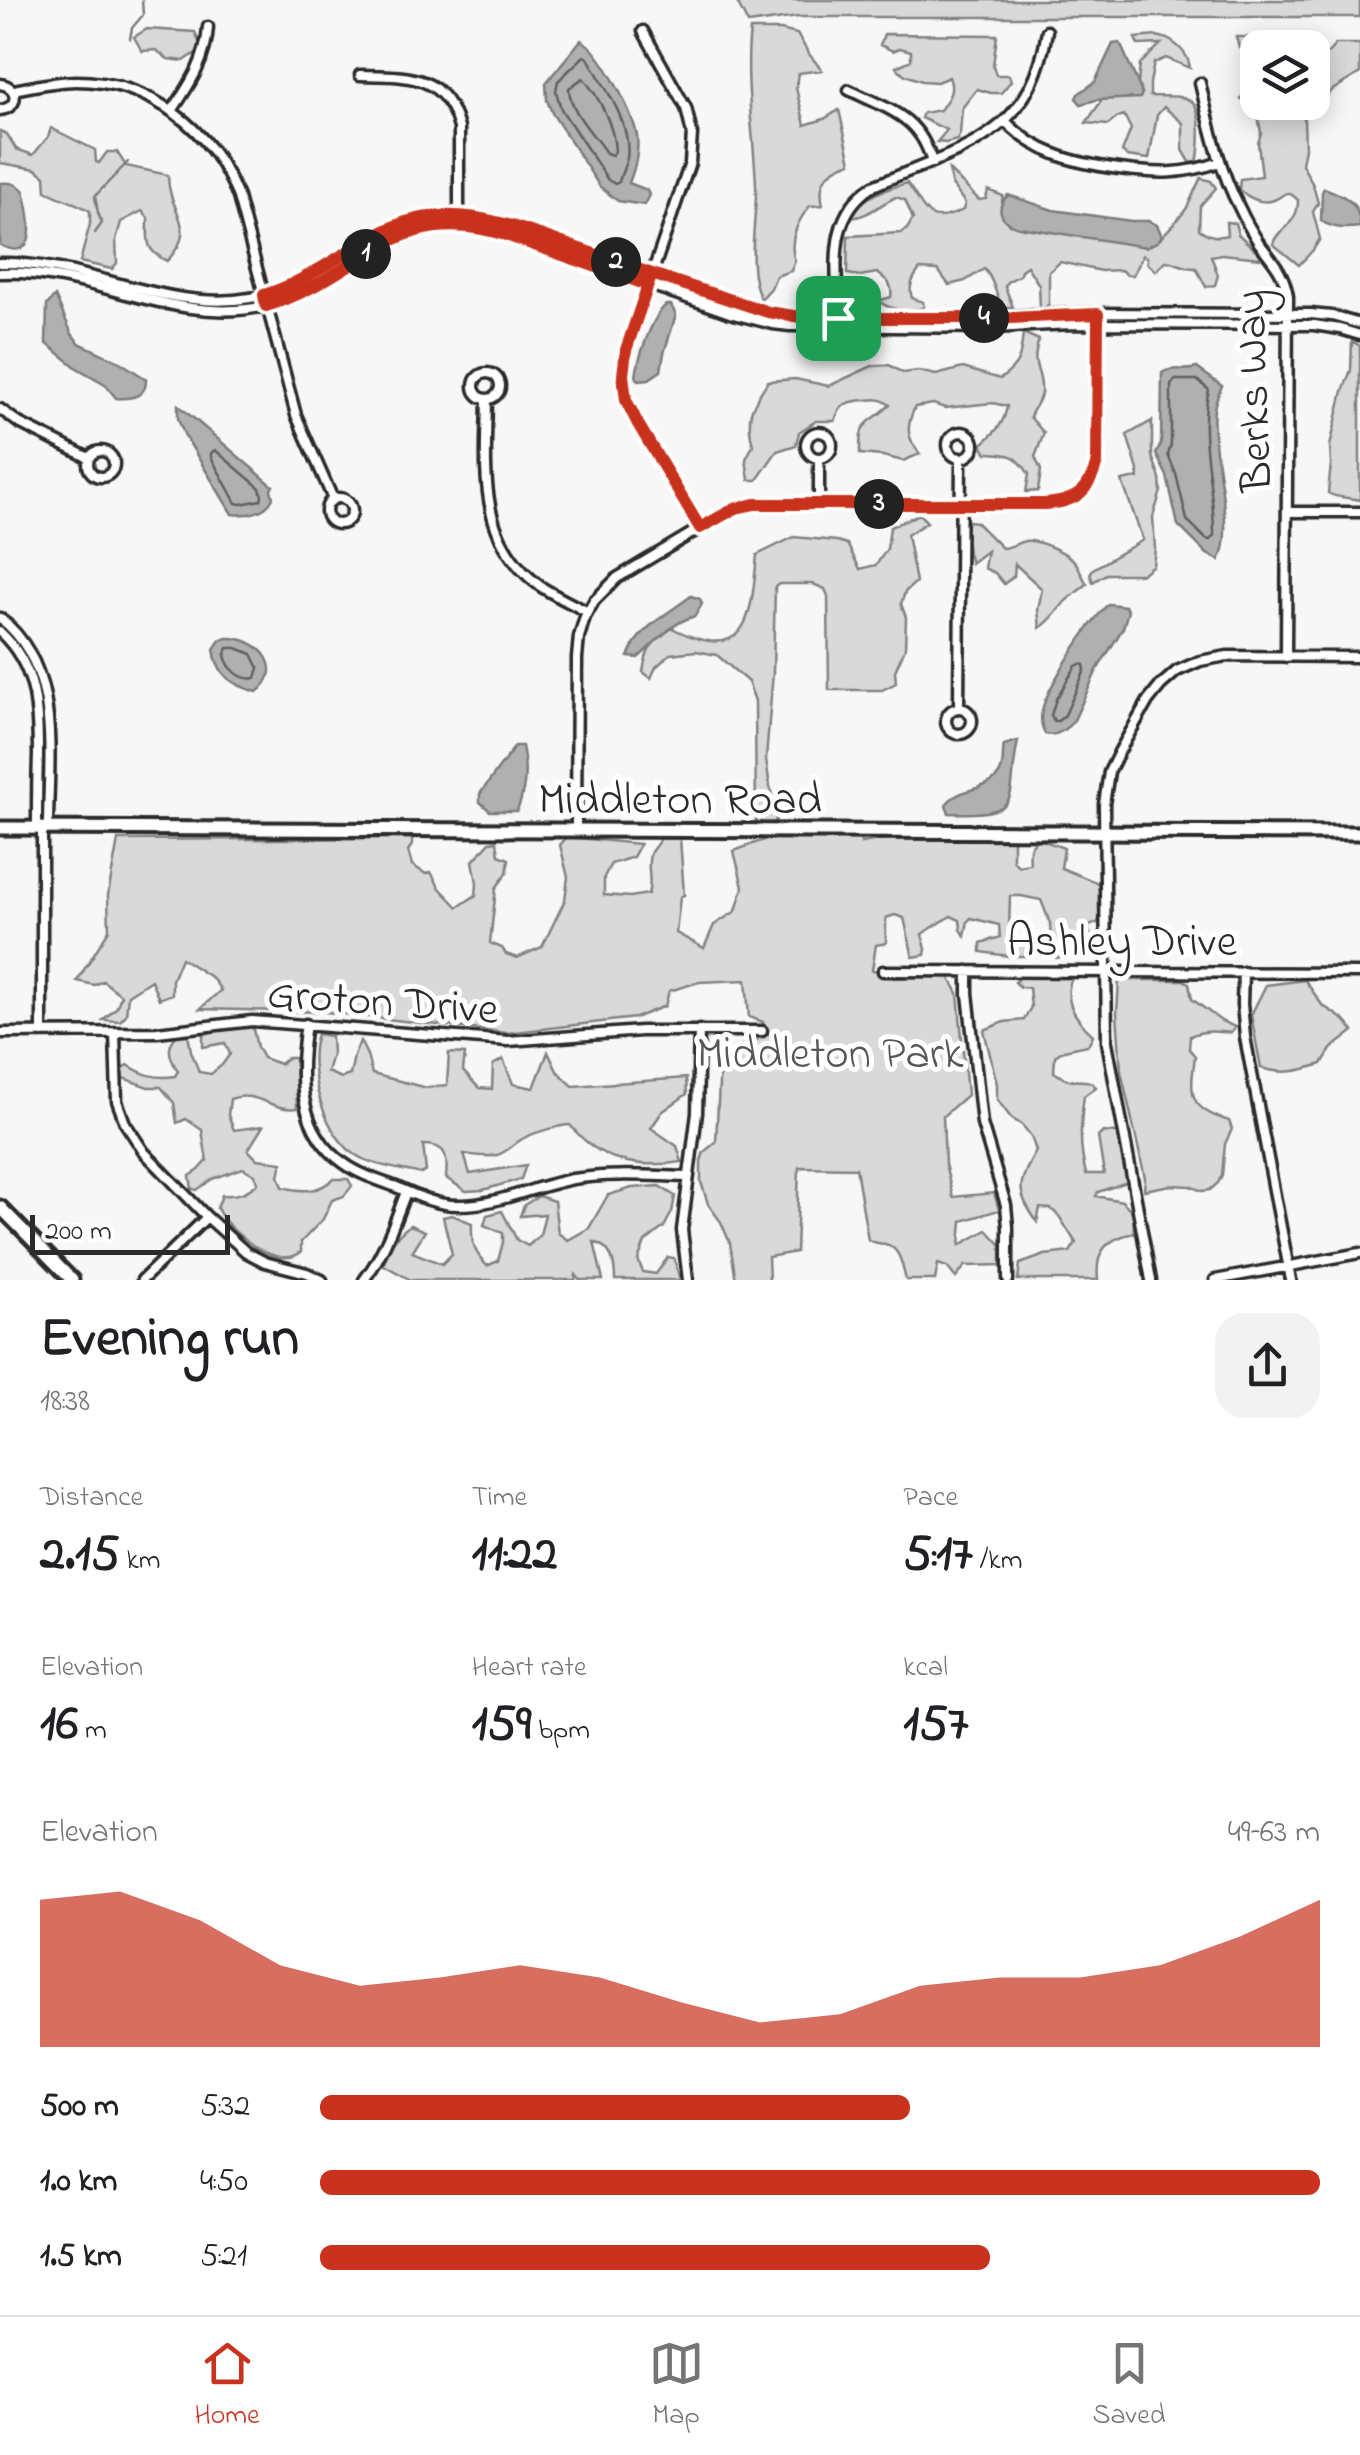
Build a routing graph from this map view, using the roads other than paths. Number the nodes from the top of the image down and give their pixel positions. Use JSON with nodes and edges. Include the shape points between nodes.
{"nodes":[{"id":1,"x":208,"y":27,"type":"dead end"},
{"id":2,"x":642,"y":31,"type":"dead end"},
{"id":3,"x":1047,"y":31,"type":"dead end"},
{"id":4,"x":360,"y":76,"type":"dead end"},
{"id":5,"x":1200,"y":83,"type":"dead end"},
{"id":6,"x":0,"y":84,"type":"edge"},
{"id":7,"x":14,"y":90,"type":"junction"},
{"id":8,"x":849,"y":90,"type":"dead end"},
{"id":9,"x":0,"y":110,"type":"edge"},
{"id":10,"x":172,"y":110,"type":"junction"},
{"id":11,"x":1005,"y":121,"type":"junction"},
{"id":12,"x":1220,"y":162,"type":"junction"},
{"id":13,"x":932,"y":163,"type":"junction"},
{"id":14,"x":459,"y":215,"type":"junction"},
{"id":15,"x":458,"y":225,"type":"junction"},
{"id":16,"x":0,"y":263,"type":"edge"},
{"id":17,"x":0,"y":274,"type":"edge"},
{"id":18,"x":652,"y":274,"type":"junction"},
{"id":19,"x":96,"y":282,"type":"junction"},
{"id":20,"x":648,"y":285,"type":"junction"},
{"id":21,"x":265,"y":301,"type":"junction"},
{"id":22,"x":1098,"y":314,"type":"junction"},
{"id":23,"x":1288,"y":314,"type":"junction"},
{"id":24,"x":838,"y":318,"type":"junction"},
{"id":25,"x":1098,"y":324,"type":"junction"},
{"id":26,"x":1360,"y":324,"type":"edge"},
{"id":27,"x":1288,"y":326,"type":"junction"},
{"id":28,"x":838,"y":328,"type":"junction"},
{"id":29,"x":1360,"y":335,"type":"edge"},
{"id":30,"x":488,"y":399,"type":"dead end"},
{"id":31,"x":0,"y":409,"type":"edge"},
{"id":32,"x":89,"y":458,"type":"dead end"},
{"id":33,"x":819,"y":458,"type":"dead end"},
{"id":34,"x":960,"y":459,"type":"dead end"},
{"id":35,"x":334,"y":499,"type":"dead end"},
{"id":36,"x":819,"y":503,"type":"junction"},
{"id":37,"x":960,"y":504,"type":"junction"},
{"id":38,"x":1287,"y":512,"type":"junction"},
{"id":39,"x":1360,"y":512,"type":"edge"},
{"id":40,"x":700,"y":528,"type":"junction"},
{"id":41,"x":588,"y":612,"type":"junction"},
{"id":42,"x":0,"y":618,"type":"edge"},
{"id":43,"x":0,"y":632,"type":"edge"},
{"id":44,"x":1286,"y":657,"type":"junction"},
{"id":45,"x":1360,"y":657,"type":"edge"},
{"id":46,"x":959,"y":708,"type":"dead end"},
{"id":47,"x":0,"y":828,"type":"edge"},
{"id":48,"x":42,"y":828,"type":"junction"},
{"id":49,"x":576,"y":831,"type":"junction"},
{"id":50,"x":1104,"y":833,"type":"junction"},
{"id":51,"x":1360,"y":833,"type":"edge"},
{"id":52,"x":883,"y":970,"type":"dead end"},
{"id":53,"x":968,"y":971,"type":"junction"},
{"id":54,"x":1105,"y":972,"type":"junction"},
{"id":55,"x":1243,"y":972,"type":"junction"},
{"id":56,"x":1360,"y":973,"type":"edge"},
{"id":57,"x":306,"y":1024,"type":"junction"},
{"id":58,"x":699,"y":1030,"type":"junction"},
{"id":59,"x":762,"y":1031,"type":"dead end"},
{"id":60,"x":0,"y":1033,"type":"edge"},
{"id":61,"x":42,"y":1033,"type":"junction"},
{"id":62,"x":115,"y":1033,"type":"junction"},
{"id":63,"x":688,"y":1177,"type":"junction"},
{"id":64,"x":406,"y":1192,"type":"junction"},
{"id":65,"x":0,"y":1208,"type":"edge"},
{"id":66,"x":207,"y":1218,"type":"junction"},
{"id":67,"x":1360,"y":1253,"type":"edge"},
{"id":68,"x":1288,"y":1266,"type":"junction"},
{"id":69,"x":72,"y":1280,"type":"edge"},
{"id":70,"x":142,"y":1280,"type":"edge"},
{"id":71,"x":322,"y":1280,"type":"edge"},
{"id":72,"x":364,"y":1280,"type":"edge"},
{"id":73,"x":688,"y":1280,"type":"edge"},
{"id":74,"x":1008,"y":1280,"type":"edge"},
{"id":75,"x":1151,"y":1280,"type":"edge"},
{"id":76,"x":1215,"y":1280,"type":"edge"},
{"id":77,"x":1291,"y":1280,"type":"edge"}],
"edges":[{"from":1,"to":10,"type":"street","via":[[203,60]]},
{"from":2,"to":18,"type":"street","via":[[686,108],[692,134],[686,179]]},
{"from":3,"to":11,"type":"street","via":[[1032,83]]},
{"from":4,"to":14,"type":"street","via":[[416,78],[446,98],[460,128]]},
{"from":5,"to":12,"type":"street","name":"Berks Way"},
{"from":6,"to":7,"type":"street"},
{"from":7,"to":9,"type":"street","via":[[14,104]]},
{"from":7,"to":10,"type":"street","via":[[95,82]]},
{"from":8,"to":13,"type":"street","via":[[912,124]]},
{"from":10,"to":21,"type":"street","via":[[197,130],[227,171]]},
{"from":11,"to":12,"type":"street","via":[[1038,148],[1077,162],[1166,174]]},
{"from":11,"to":13,"type":"street","via":[[970,147]]},
{"from":12,"to":23,"type":"street","name":"Berks Way","via":[[1246,220],[1286,281]]},
{"from":13,"to":24,"type":"street","via":[[868,190],[845,213],[838,240]]},
{"from":14,"to":15,"type":"street"},
{"from":14,"to":18,"type":"street","via":[[499,221]]},
{"from":14,"to":21,"type":"street","via":[[388,229]]},
{"from":15,"to":20,"type":"street","via":[[497,232]]},
{"from":15,"to":21,"type":"street","via":[[392,239],[307,290]]},
{"from":16,"to":19,"type":"street","via":[[40,265]]},
{"from":17,"to":19,"type":"street"},
{"from":18,"to":20,"type":"street"},
{"from":18,"to":24,"type":"street","via":[[768,312]]},
{"from":19,"to":21,"type":"street","via":[[210,312]]},
{"from":20,"to":28,"type":"street","via":[[758,321]]},
{"from":20,"to":40,"type":"street","via":[[626,350],[626,400]]},
{"from":21,"to":35,"type":"street","via":[[296,415]]},
{"from":22,"to":23,"type":"street"},
{"from":22,"to":24,"type":"street"},
{"from":22,"to":25,"type":"street"},
{"from":23,"to":26,"type":"street"},
{"from":23,"to":27,"type":"street","name":"Berks Way"},
{"from":24,"to":28,"type":"street"},
{"from":25,"to":27,"type":"street"},
{"from":25,"to":28,"type":"street"},
{"from":25,"to":37,"type":"street","via":[[1097,462],[1087,487],[1058,504]]},
{"from":27,"to":29,"type":"street"},
{"from":27,"to":38,"type":"street","name":"Berks Way"},
{"from":30,"to":41,"type":"street","via":[[485,480],[497,532],[530,577]]},
{"from":31,"to":32,"type":"street"},
{"from":33,"to":36,"type":"street"},
{"from":34,"to":37,"type":"street"},
{"from":36,"to":37,"type":"street"},
{"from":36,"to":40,"type":"street","via":[[746,505]]},
{"from":37,"to":46,"type":"street"},
{"from":38,"to":39,"type":"street"},
{"from":38,"to":44,"type":"street","name":"Berks Way"},
{"from":40,"to":41,"type":"street","via":[[617,578]]},
{"from":41,"to":49,"type":"street","via":[[577,658]]},
{"from":42,"to":48,"type":"street","via":[[28,647],[43,682],[48,713]]},
{"from":43,"to":48,"type":"street","via":[[35,689]]},
{"from":44,"to":45,"type":"street"},
{"from":44,"to":50,"type":"street","via":[[1200,660],[1161,685],[1110,772]]},
{"from":47,"to":48,"type":"street","name":"Middleton Road"},
{"from":48,"to":49,"type":"street","name":"Middleton Road"},
{"from":48,"to":61,"type":"street"},
{"from":49,"to":50,"type":"street","name":"Middleton Road"},
{"from":50,"to":51,"type":"street","name":"Middleton Road"},
{"from":50,"to":54,"type":"street"},
{"from":52,"to":53,"type":"street","name":"Ashley Drive"},
{"from":53,"to":54,"type":"street","name":"Ashley Drive"},
{"from":53,"to":74,"type":"street","via":[[982,1124],[1006,1205]]},
{"from":54,"to":55,"type":"street","name":"Ashley Drive"},
{"from":54,"to":75,"type":"street","via":[[1107,1050]]},
{"from":55,"to":56,"type":"street","name":"Ashley Drive"},
{"from":55,"to":68,"type":"street","via":[[1246,1039]]},
{"from":57,"to":58,"type":"street","name":"Groton Drive","via":[[508,1041]]},
{"from":57,"to":62,"type":"street","name":"Groton Drive","via":[[238,1022]]},
{"from":57,"to":64,"type":"street","via":[[302,1085],[314,1130],[345,1164]]},
{"from":58,"to":59,"type":"street","name":"Groton Drive"},
{"from":58,"to":63,"type":"street","via":[[700,1089]]},
{"from":60,"to":61,"type":"street","name":"Groton Drive"},
{"from":61,"to":62,"type":"street","name":"Groton Drive"},
{"from":62,"to":66,"type":"street","via":[[124,1123]]},
{"from":63,"to":64,"type":"street","via":[[573,1179],[464,1205]]},
{"from":63,"to":73,"type":"street","via":[[682,1230]]},
{"from":64,"to":72,"type":"street"},
{"from":65,"to":69,"type":"street"},
{"from":66,"to":70,"type":"street"},
{"from":66,"to":71,"type":"street","via":[[256,1258]]},
{"from":67,"to":68,"type":"street"},
{"from":68,"to":76,"type":"street"},
{"from":68,"to":77,"type":"street"}]}
